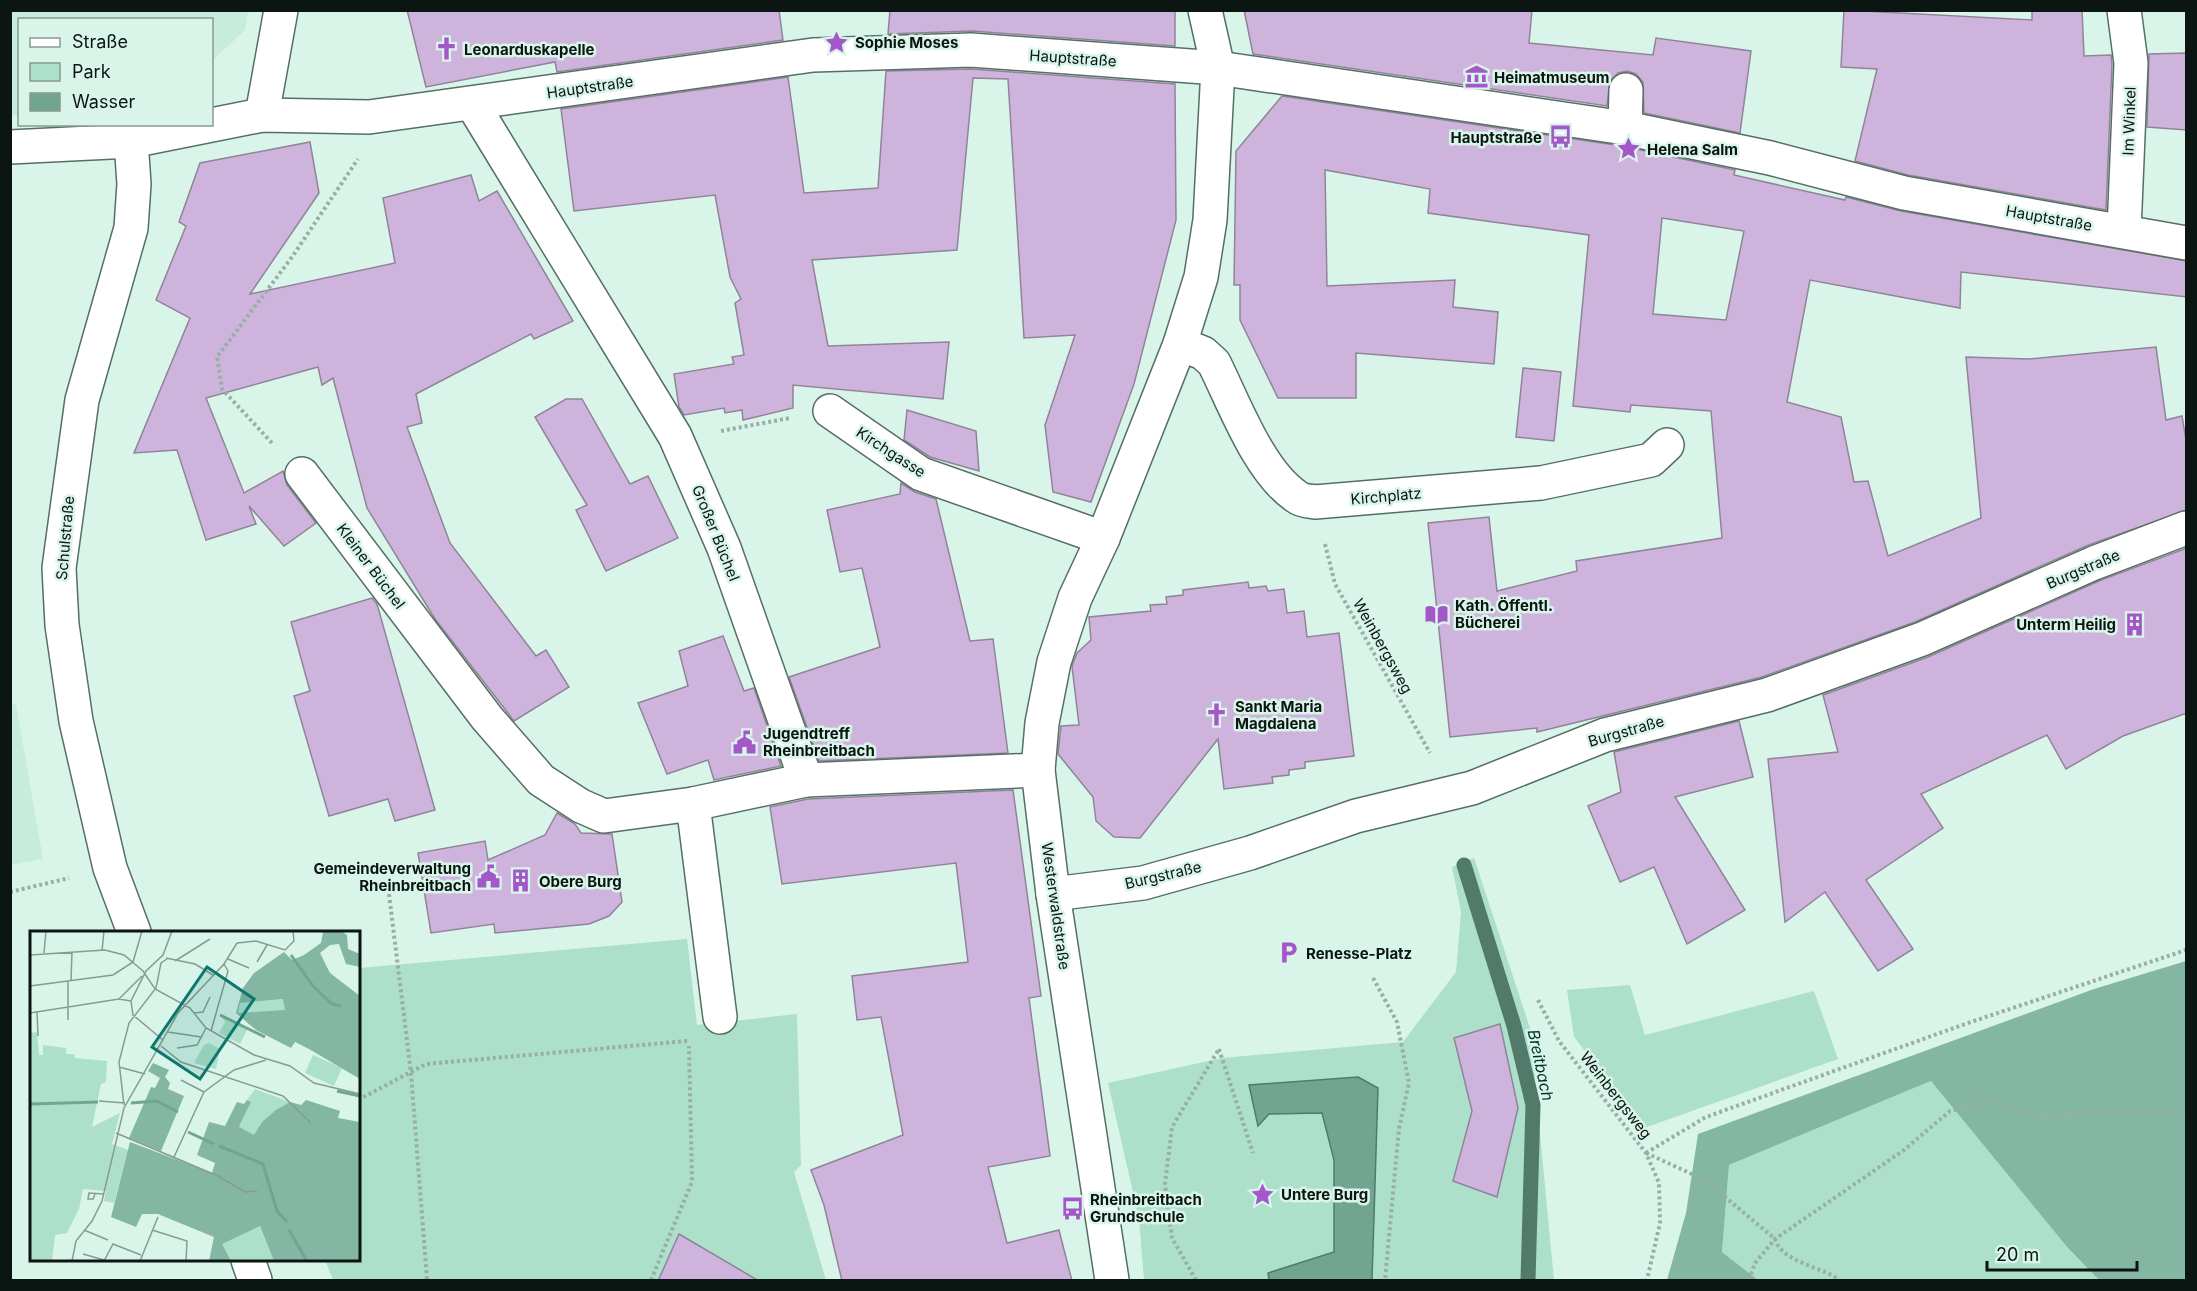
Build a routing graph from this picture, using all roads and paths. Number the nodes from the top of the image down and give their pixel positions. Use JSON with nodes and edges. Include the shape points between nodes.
{"nodes":[{"id":1,"x":281,"y":10,"type":"edge"},
{"id":2,"x":1205,"y":10,"type":"edge"},
{"id":3,"x":2124,"y":10,"type":"edge"},
{"id":4,"x":1218,"y":68,"type":"junction"},
{"id":5,"x":1626,"y":90,"type":"dead end"},
{"id":6,"x":484,"y":103,"type":"junction"},
{"id":7,"x":262,"y":115,"type":"junction"},
{"id":8,"x":369,"y":117,"type":"junction"},
{"id":9,"x":213,"y":125,"type":"edge"},
{"id":10,"x":207,"y":126,"type":"edge"},
{"id":11,"x":1625,"y":128,"type":"junction"},
{"id":12,"x":131,"y":141,"type":"junction"},
{"id":13,"x":10,"y":147,"type":"edge"},
{"id":14,"x":2124,"y":231,"type":"junction"},
{"id":15,"x":2187,"y":243,"type":"edge"},
{"id":16,"x":1180,"y":344,"type":"junction"},
{"id":17,"x":830,"y":411,"type":"joint"},
{"id":18,"x":675,"y":436,"type":"junction"},
{"id":19,"x":1667,"y":445,"type":"dead end"},
{"id":20,"x":302,"y":474,"type":"joint"},
{"id":21,"x":1315,"y":502,"type":"junction"},
{"id":22,"x":2187,"y":528,"type":"edge"},
{"id":23,"x":1102,"y":538,"type":"junction"},
{"id":24,"x":1038,"y":770,"type":"junction"},
{"id":25,"x":806,"y":780,"type":"junction"},
{"id":26,"x":1451,"y":792,"type":"junction"},
{"id":27,"x":693,"y":804,"type":"junction"},
{"id":28,"x":110,"y":868,"type":"junction"},
{"id":29,"x":10,"y":892,"type":"edge"},
{"id":30,"x":389,"y":894,"type":"dead end"},
{"id":31,"x":1053,"y":894,"type":"junction"},
{"id":32,"x":133,"y":931,"type":"edge"},
{"id":33,"x":2187,"y":950,"type":"edge"},
{"id":34,"x":1373,"y":978,"type":"dead end"},
{"id":35,"x":1538,"y":1000,"type":"dead end"},
{"id":36,"x":720,"y":1017,"type":"joint"},
{"id":37,"x":689,"y":1041,"type":"junction"},
{"id":38,"x":411,"y":1073,"type":"junction"},
{"id":39,"x":360,"y":1099,"type":"edge"},
{"id":40,"x":2187,"y":1115,"type":"edge"},
{"id":41,"x":1253,"y":1153,"type":"dead end"},
{"id":42,"x":1646,"y":1153,"type":"junction"},
{"id":43,"x":1775,"y":1239,"type":"junction"},
{"id":44,"x":248,"y":1261,"type":"edge"},
{"id":45,"x":255,"y":1281,"type":"edge"},
{"id":46,"x":427,"y":1281,"type":"edge"},
{"id":47,"x":651,"y":1281,"type":"edge"},
{"id":48,"x":1112,"y":1281,"type":"edge"},
{"id":49,"x":1196,"y":1281,"type":"edge"},
{"id":50,"x":1385,"y":1281,"type":"edge"},
{"id":51,"x":1647,"y":1281,"type":"edge"},
{"id":52,"x":1749,"y":1281,"type":"edge"},
{"id":53,"x":1839,"y":1281,"type":"edge"}],
"edges":[{"from":1,"to":7,"type":"street"},
{"from":2,"to":4,"type":"street"},
{"from":3,"to":14,"type":"street","name":"Im Winkel","via":[[2131,63]]},
{"from":4,"to":6,"type":"street","name":"Hauptstraße","via":[[971,50],[813,56]]},
{"from":4,"to":11,"type":"street","name":"Hauptstraße"},
{"from":4,"to":16,"type":"street","via":[[1210,220],[1201,277]]},
{"from":5,"to":11,"type":"street"},
{"from":6,"to":8,"type":"street","name":"Hauptstraße"},
{"from":6,"to":18,"type":"street","name":"Großer Büchel"},
{"from":7,"to":8,"type":"street","name":"Hauptstraße"},
{"from":7,"to":9,"type":"street","name":"Hauptstraße"},
{"from":8,"to":20,"type":"path","via":[[362,153],[292,257],[217,357],[222,389]]},
{"from":10,"to":12,"type":"street","name":"Hauptstraße"},
{"from":11,"to":14,"type":"street","name":"Hauptstraße","via":[[1770,158],[1904,193]]},
{"from":12,"to":13,"type":"street","name":"Hauptstraße"},
{"from":12,"to":28,"type":"street","name":"Schulstraße","via":[[134,184],[130,228],[82,400],[59,568],[62,625],[76,721]]},
{"from":14,"to":15,"type":"street","name":"Hauptstraße"},
{"from":16,"to":21,"type":"street","name":"Kirchplatz","via":[[1203,353],[1214,363],[1258,451],[1278,480],[1299,499]]},
{"from":16,"to":23,"type":"street"},
{"from":17,"to":18,"type":"path"},
{"from":17,"to":23,"type":"street","name":"Kirchgasse","via":[[921,474]]},
{"from":18,"to":25,"type":"street","name":"Großer Büchel","via":[[724,548]]},
{"from":19,"to":21,"type":"street","name":"Kirchplatz","via":[[1651,460],[1541,483]]},
{"from":20,"to":27,"type":"street","name":"Kleiner Büchel","via":[[502,736],[542,780],[604,816]]},
{"from":21,"to":26,"type":"path","name":"Weinbergsweg","via":[[1335,584]]},
{"from":22,"to":26,"type":"street","name":"Burgstraße","via":[[2094,563],[1922,639],[1767,695],[1605,735],[1472,788]]},
{"from":23,"to":24,"type":"street","name":"Westerwaldstraße","via":[[1075,598],[1054,662]]},
{"from":24,"to":25,"type":"street"},
{"from":24,"to":31,"type":"street","name":"Westerwaldstraße"},
{"from":25,"to":27,"type":"street","name":"Kleiner Büchel"},
{"from":26,"to":31,"type":"street","name":"Burgstraße","via":[[1356,816],[1250,853],[1143,883]]},
{"from":27,"to":36,"type":"street"},
{"from":28,"to":29,"type":"path"},
{"from":28,"to":32,"type":"street","name":"Schulstraße"},
{"from":30,"to":38,"type":"path"},
{"from":31,"to":48,"type":"street","name":"Westerwaldstraße"},
{"from":33,"to":42,"type":"path","via":[[1706,1118]]},
{"from":34,"to":50,"type":"path","via":[[1397,1022],[1409,1083],[1399,1128]]},
{"from":35,"to":42,"type":"path","name":"Weinbergsweg","via":[[1559,1041]]},
{"from":36,"to":37,"type":"path","via":[[715,1029]]},
{"from":37,"to":38,"type":"path","via":[[426,1064]]},
{"from":37,"to":47,"type":"path","via":[[692,1182]]},
{"from":38,"to":39,"type":"path"},
{"from":38,"to":46,"type":"path"},
{"from":40,"to":43,"type":"path","via":[[2115,1110],[2041,1117],[1991,1101],[1950,1111],[1904,1150]]},
{"from":41,"to":49,"type":"path","via":[[1219,1049],[1173,1127],[1165,1184],[1172,1238]]},
{"from":42,"to":43,"type":"path","via":[[1705,1180]]},
{"from":42,"to":51,"type":"path","name":"Weinbergsweg","via":[[1659,1183],[1660,1223]]},
{"from":43,"to":52,"type":"path","via":[[1755,1263]]},
{"from":43,"to":53,"type":"path","via":[[1777,1245],[1803,1264]]},
{"from":44,"to":45,"type":"street"}]}
